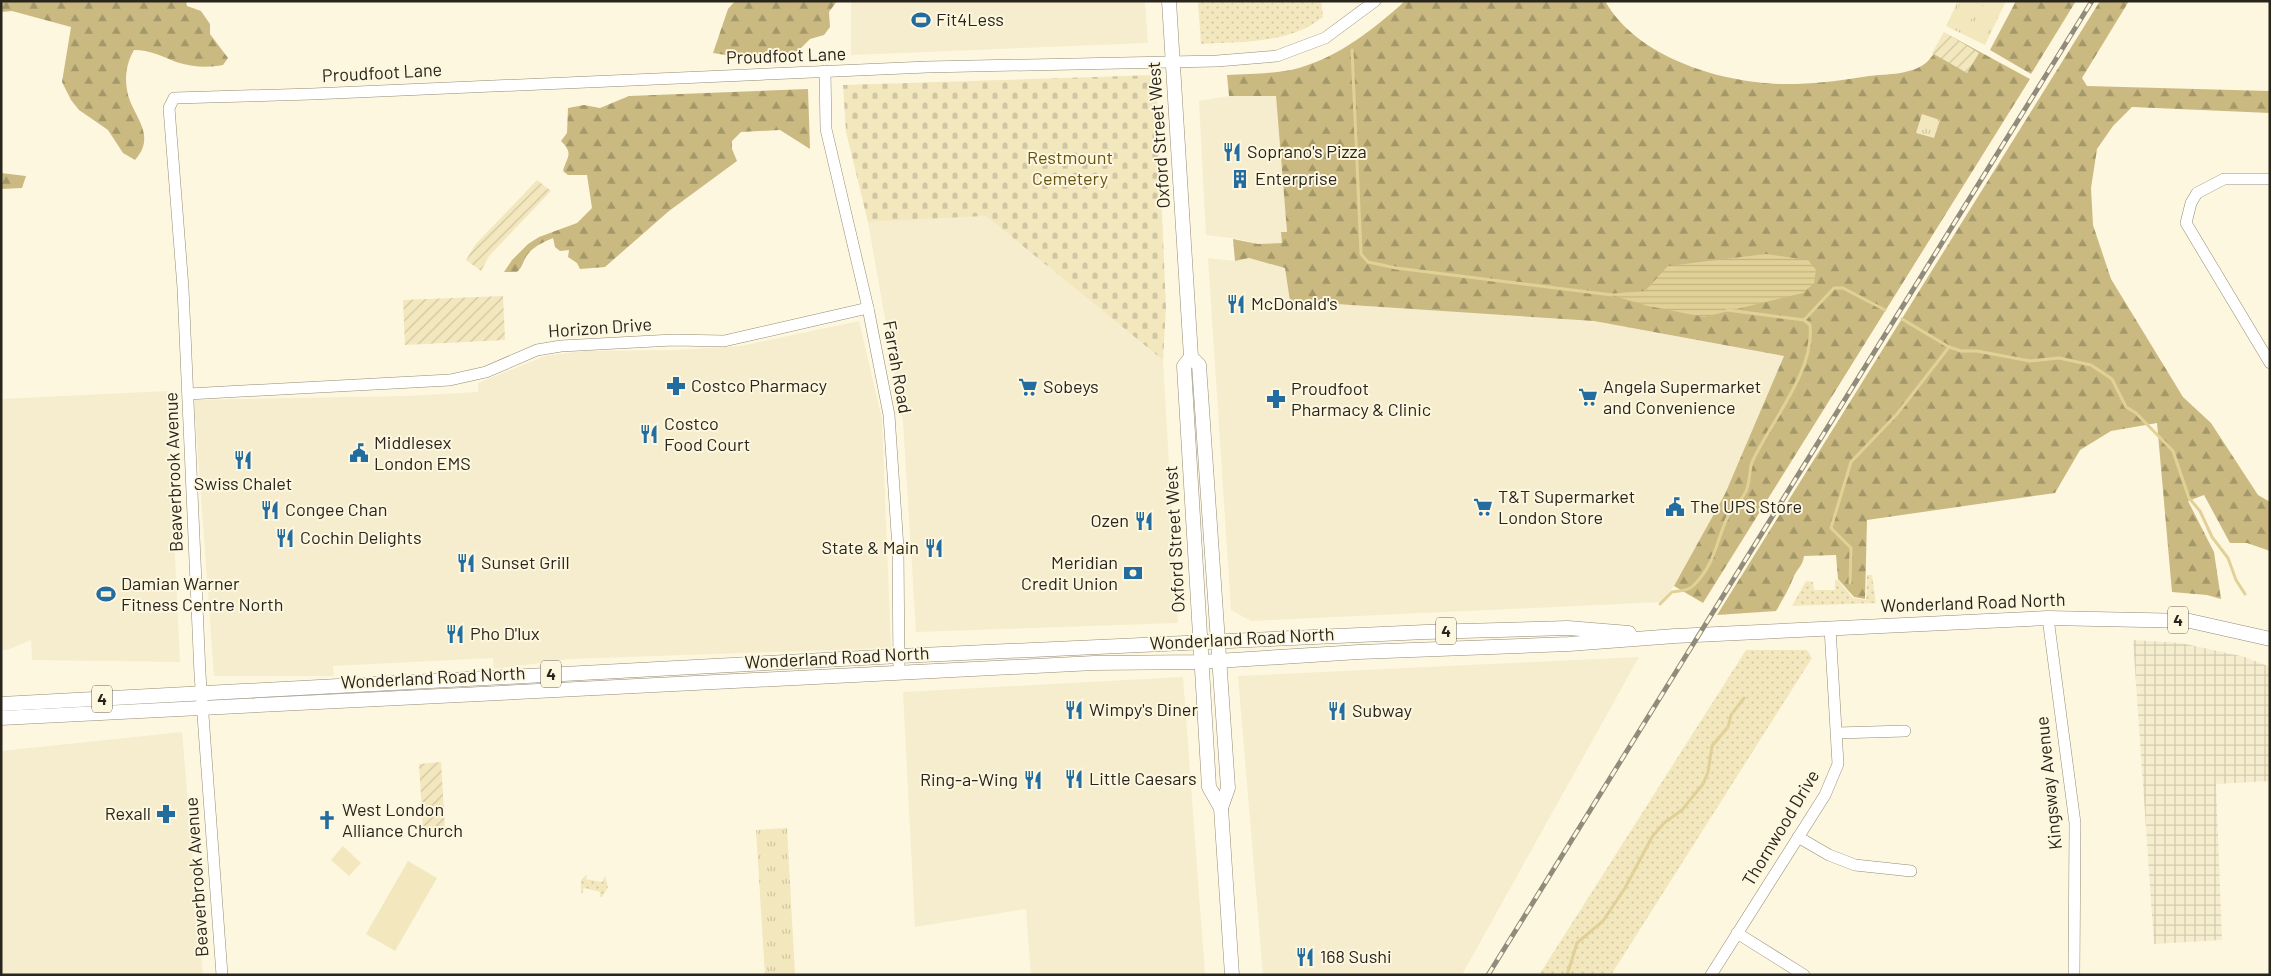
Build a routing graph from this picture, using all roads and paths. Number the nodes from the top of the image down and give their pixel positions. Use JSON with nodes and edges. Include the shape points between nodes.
{"nodes":[{"id":1,"x":1169,"y":1,"type":"edge"},
{"id":2,"x":1375,"y":1,"type":"edge"},
{"id":3,"x":1173,"y":61,"type":"junction"},
{"id":4,"x":825,"y":71,"type":"junction"},
{"id":5,"x":183,"y":96,"type":"joint"},
{"id":6,"x":2270,"y":179,"type":"edge"},
{"id":7,"x":868,"y":308,"type":"junction"},
{"id":8,"x":1191,"y":357,"type":"junction"},
{"id":9,"x":2270,"y":363,"type":"edge"},
{"id":10,"x":188,"y":394,"type":"junction"},
{"id":11,"x":2048,"y":618,"type":"junction"},
{"id":12,"x":1830,"y":628,"type":"junction"},
{"id":13,"x":1675,"y":636,"type":"junction"},
{"id":14,"x":2270,"y":639,"type":"edge"},
{"id":15,"x":1218,"y":642,"type":"junction"},
{"id":16,"x":1200,"y":643,"type":"junction"},
{"id":17,"x":899,"y":656,"type":"junction"},
{"id":18,"x":1219,"y":661,"type":"junction"},
{"id":19,"x":1201,"y":662,"type":"junction"},
{"id":20,"x":899,"y":673,"type":"junction"},
{"id":21,"x":202,"y":692,"type":"junction"},
{"id":22,"x":1,"y":704,"type":"edge"},
{"id":23,"x":203,"y":708,"type":"junction"},
{"id":24,"x":1,"y":718,"type":"edge"},
{"id":25,"x":1906,"y":731,"type":"dead end"},
{"id":26,"x":1836,"y":733,"type":"junction"},
{"id":27,"x":1221,"y":808,"type":"junction"},
{"id":28,"x":1798,"y":837,"type":"junction"},
{"id":29,"x":1911,"y":871,"type":"dead end"},
{"id":30,"x":1737,"y":933,"type":"junction"},
{"id":31,"x":222,"y":975,"type":"edge"},
{"id":32,"x":1232,"y":975,"type":"edge"},
{"id":33,"x":1711,"y":975,"type":"edge"},
{"id":34,"x":1804,"y":975,"type":"edge"},
{"id":35,"x":2074,"y":975,"type":"edge"}],
"edges":[{"from":1,"to":3,"type":"main road","name":"Oxford Street West"},
{"from":2,"to":3,"type":"street","name":"Proudfoot Lane","via":[[1326,38],[1277,56]]},
{"from":3,"to":4,"type":"street","name":"Proudfoot Lane"},
{"from":3,"to":8,"type":"main road","name":"Oxford Street West"},
{"from":4,"to":5,"type":"street","name":"Proudfoot Lane","via":[[312,94]]},
{"from":4,"to":7,"type":"street","name":"Farrah Road","via":[[826,129]]},
{"from":5,"to":10,"type":"street","name":"Beaverbrook Avenue","via":[[174,98],[169,108]]},
{"from":6,"to":9,"type":"street","via":[[2224,179],[2197,193],[2186,223]]},
{"from":7,"to":10,"type":"street","name":"Horizon Drive","via":[[724,340],[561,346],[537,350],[486,372],[450,380]]},
{"from":7,"to":17,"type":"street","name":"Farrah Road","via":[[889,416],[898,548]]},
{"from":8,"to":15,"type":"main road","name":"Oxford Street West","via":[[1199,365]]},
{"from":8,"to":16,"type":"main road","name":"Oxford Street West","via":[[1184,366]]},
{"from":10,"to":21,"type":"street","name":"Beaverbrook Avenue"},
{"from":11,"to":12,"type":"main road","name":"Wonderland Road North","number":"4"},
{"from":11,"to":14,"type":"main road","name":"Wonderland Road North","number":"4","via":[[2190,621]]},
{"from":11,"to":35,"type":"street","name":"Kingsway Avenue","via":[[2075,823]]},
{"from":12,"to":13,"type":"main road","name":"Wonderland Road North","number":"4"},
{"from":12,"to":26,"type":"street","name":"Thornwood Drive"},
{"from":13,"to":15,"type":"main road","name":"Wonderland Road North","number":"4","via":[[1568,628]]},
{"from":13,"to":18,"type":"main road","name":"Wonderland Road North","number":"4"},
{"from":15,"to":16,"type":"main road","name":"Wonderland Road North","number":"4"},
{"from":15,"to":18,"type":"main road","name":"Oxford Street West"},
{"from":16,"to":17,"type":"main road","name":"Wonderland Road North","number":"4"},
{"from":16,"to":19,"type":"main road","name":"Oxford Street West"},
{"from":17,"to":20,"type":"street","name":"Farrah Road"},
{"from":17,"to":21,"type":"main road","name":"Wonderland Road North","number":"4"},
{"from":18,"to":19,"type":"main road","name":"Wonderland Road North","number":"4"},
{"from":18,"to":27,"type":"main road","name":"Oxford Street West","via":[[1228,788]]},
{"from":19,"to":20,"type":"main road","name":"Wonderland Road North","number":"4"},
{"from":19,"to":27,"type":"main road","name":"Oxford Street West","via":[[1209,787]]},
{"from":20,"to":23,"type":"main road","name":"Wonderland Road North","number":"4"},
{"from":21,"to":22,"type":"main road","name":"Wonderland Road North","number":"4"},
{"from":21,"to":23,"type":"street","name":"Beaverbrook Avenue"},
{"from":23,"to":24,"type":"main road","name":"Wonderland Road North","number":"4"},
{"from":23,"to":31,"type":"street","name":"Beaverbrook Avenue"},
{"from":25,"to":26,"type":"street"},
{"from":26,"to":28,"type":"street","name":"Thornwood Drive","via":[[1838,764],[1825,795]]},
{"from":27,"to":32,"type":"main road","name":"Oxford Street West"},
{"from":28,"to":29,"type":"street","via":[[1855,865]]},
{"from":28,"to":30,"type":"street","name":"Thornwood Drive"},
{"from":30,"to":33,"type":"street","name":"Thornwood Drive"},
{"from":30,"to":34,"type":"street"}]}
